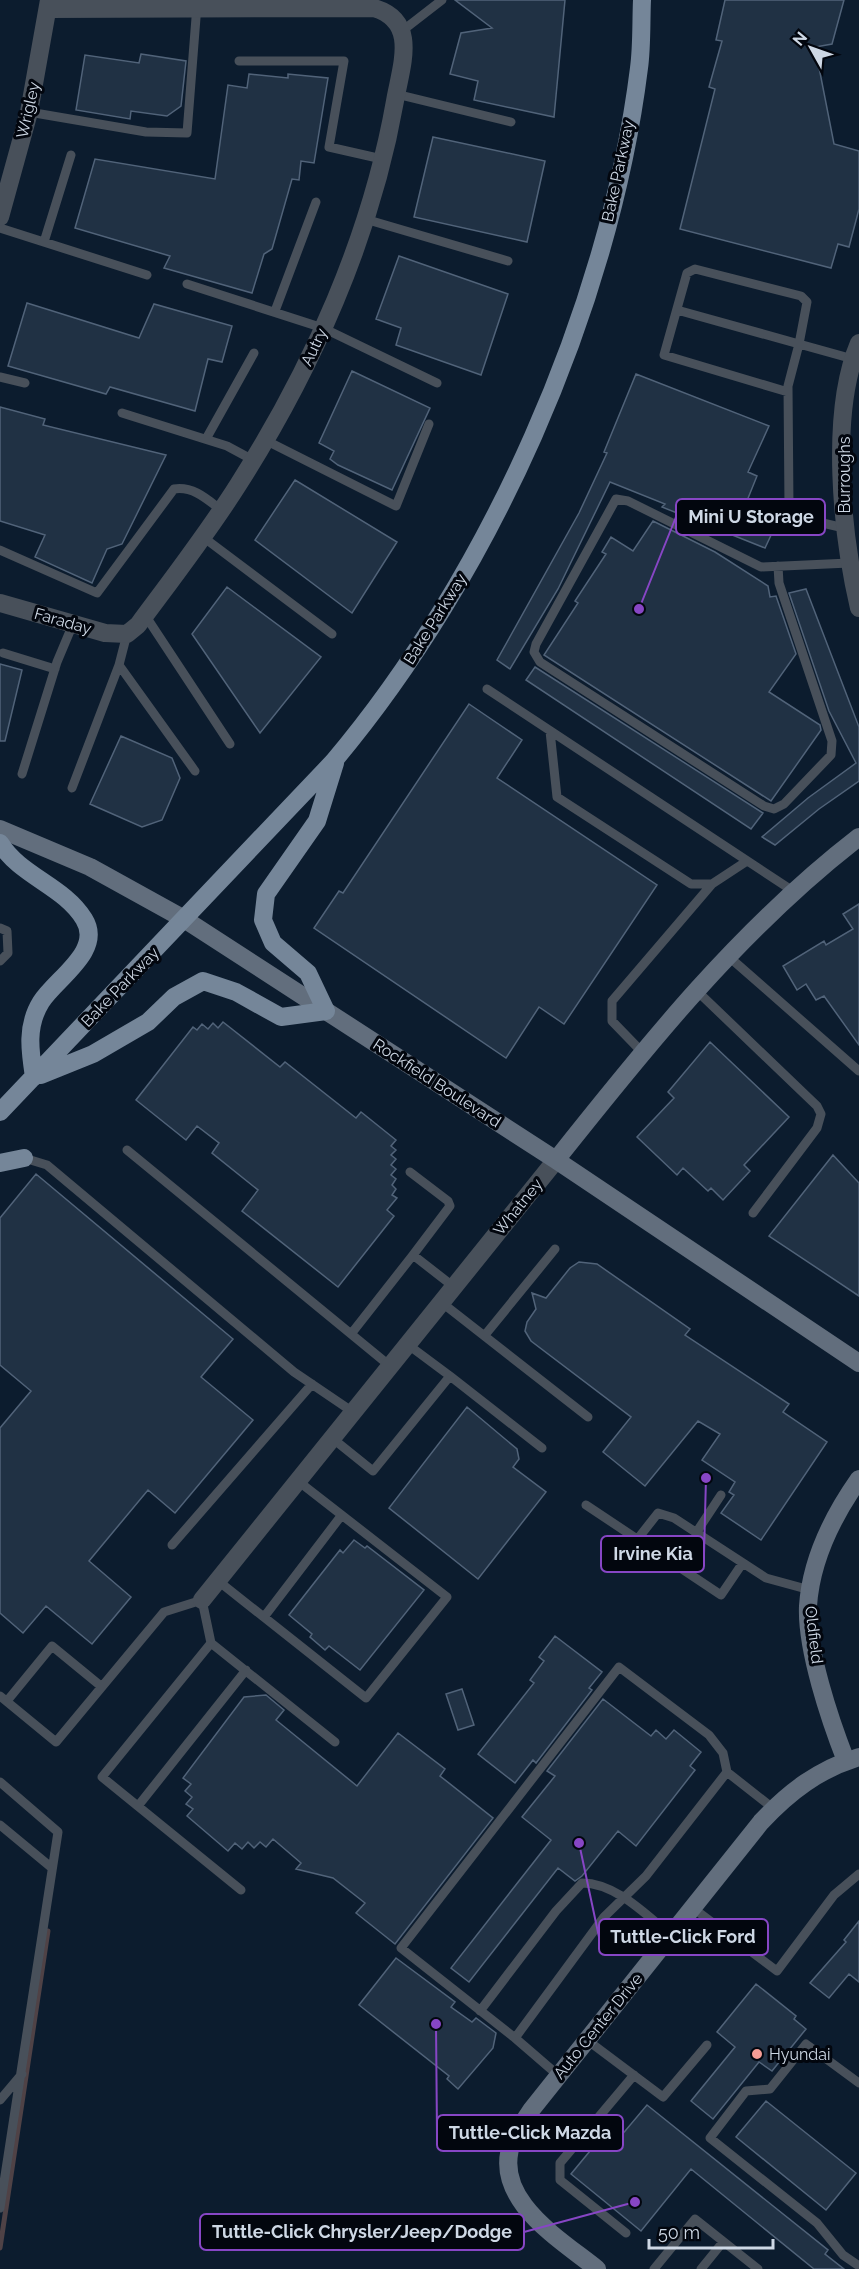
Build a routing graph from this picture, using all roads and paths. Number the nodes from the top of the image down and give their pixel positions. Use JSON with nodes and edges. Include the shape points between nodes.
{"nodes":[{"id":1,"x":442,"y":0,"type":"edge"},
{"id":2,"x":642,"y":0,"type":"edge"},
{"id":3,"x":197,"y":4,"type":"edge"},
{"id":4,"x":237,"y":4,"type":"edge"},
{"id":5,"x":310,"y":4,"type":"edge"},
{"id":6,"x":367,"y":4,"type":"edge"},
{"id":7,"x":48,"y":5,"type":"edge"},
{"id":8,"x":399,"y":26,"type":"junction"},
{"id":9,"x":239,"y":61,"type":"dead end"},
{"id":10,"x":396,"y":94,"type":"junction"},
{"id":11,"x":29,"y":112,"type":"junction"},
{"id":12,"x":511,"y":122,"type":"dead end"},
{"id":13,"x":71,"y":155,"type":"dead end"},
{"id":14,"x":382,"y":159,"type":"junction"},
{"id":15,"x":4,"y":188,"type":"edge"},
{"id":16,"x":316,"y":202,"type":"dead end"},
{"id":17,"x":0,"y":218,"type":"edge"},
{"id":18,"x":365,"y":219,"type":"junction"},
{"id":19,"x":0,"y":228,"type":"edge"},
{"id":20,"x":44,"y":242,"type":"junction"},
{"id":21,"x":508,"y":261,"type":"dead end"},
{"id":22,"x":147,"y":275,"type":"dead end"},
{"id":23,"x":187,"y":284,"type":"dead end"},
{"id":24,"x":677,"y":310,"type":"junction"},
{"id":25,"x":274,"y":311,"type":"junction"},
{"id":26,"x":323,"y":328,"type":"junction"},
{"id":27,"x":799,"y":344,"type":"junction"},
{"id":28,"x":856,"y":351,"type":"edge"},
{"id":29,"x":254,"y":353,"type":"dead end"},
{"id":30,"x":0,"y":377,"type":"edge"},
{"id":31,"x":25,"y":383,"type":"dead end"},
{"id":32,"x":436,"y":383,"type":"dead end"},
{"id":33,"x":788,"y":392,"type":"junction"},
{"id":34,"x":122,"y":413,"type":"dead end"},
{"id":35,"x":429,"y":424,"type":"dead end"},
{"id":36,"x":206,"y":439,"type":"junction"},
{"id":37,"x":265,"y":440,"type":"junction"},
{"id":38,"x":253,"y":460,"type":"junction"},
{"id":39,"x":221,"y":510,"type":"junction"},
{"id":40,"x":844,"y":528,"type":"junction"},
{"id":41,"x":203,"y":537,"type":"junction"},
{"id":42,"x":0,"y":550,"type":"edge"},
{"id":43,"x":849,"y":563,"type":"junction"},
{"id":44,"x":778,"y":566,"type":"junction"},
{"id":45,"x":0,"y":603,"type":"edge"},
{"id":46,"x":859,"y":608,"type":"edge"},
{"id":47,"x":145,"y":615,"type":"junction"},
{"id":48,"x":74,"y":624,"type":"junction"},
{"id":49,"x":127,"y":634,"type":"junction"},
{"id":50,"x":332,"y":634,"type":"dead end"},
{"id":51,"x":3,"y":653,"type":"dead end"},
{"id":52,"x":119,"y":665,"type":"junction"},
{"id":53,"x":55,"y":669,"type":"junction"},
{"id":54,"x":487,"y":689,"type":"dead end"},
{"id":55,"x":550,"y":730,"type":"junction"},
{"id":56,"x":230,"y":744,"type":"dead end"},
{"id":57,"x":336,"y":759,"type":"junction"},
{"id":58,"x":195,"y":771,"type":"dead end"},
{"id":59,"x":22,"y":774,"type":"dead end"},
{"id":60,"x":72,"y":788,"type":"dead end"},
{"id":61,"x":0,"y":830,"type":"edge"},
{"id":62,"x":859,"y":837,"type":"edge"},
{"id":63,"x":0,"y":843,"type":"edge"},
{"id":64,"x":747,"y":861,"type":"junction"},
{"id":65,"x":712,"y":884,"type":"junction"},
{"id":66,"x":793,"y":891,"type":"junction"},
{"id":67,"x":184,"y":919,"type":"junction"},
{"id":68,"x":0,"y":928,"type":"edge"},
{"id":69,"x":728,"y":956,"type":"junction"},
{"id":70,"x":0,"y":961,"type":"edge"},
{"id":71,"x":696,"y":990,"type":"junction"},
{"id":72,"x":326,"y":1011,"type":"junction"},
{"id":73,"x":642,"y":1052,"type":"junction"},
{"id":74,"x":859,"y":1071,"type":"edge"},
{"id":75,"x":34,"y":1077,"type":"junction"},
{"id":76,"x":0,"y":1112,"type":"edge"},
{"id":77,"x":127,"y":1150,"type":"dead end"},
{"id":78,"x":24,"y":1158,"type":"joint"},
{"id":79,"x":556,"y":1160,"type":"junction"},
{"id":80,"x":0,"y":1163,"type":"edge"},
{"id":81,"x":410,"y":1172,"type":"dead end"},
{"id":82,"x":753,"y":1213,"type":"dead end"},
{"id":83,"x":555,"y":1249,"type":"dead end"},
{"id":84,"x":413,"y":1255,"type":"junction"},
{"id":85,"x":454,"y":1287,"type":"junction"},
{"id":86,"x":441,"y":1302,"type":"junction"},
{"id":87,"x":351,"y":1334,"type":"junction"},
{"id":88,"x":485,"y":1335,"type":"junction"},
{"id":89,"x":407,"y":1344,"type":"junction"},
{"id":90,"x":859,"y":1363,"type":"edge"},
{"id":91,"x":390,"y":1366,"type":"junction"},
{"id":92,"x":450,"y":1376,"type":"junction"},
{"id":93,"x":312,"y":1384,"type":"junction"},
{"id":94,"x":353,"y":1412,"type":"junction"},
{"id":95,"x":588,"y":1417,"type":"dead end"},
{"id":96,"x":332,"y":1438,"type":"junction"},
{"id":97,"x":542,"y":1448,"type":"dead end"},
{"id":98,"x":859,"y":1479,"type":"edge"},
{"id":99,"x":298,"y":1481,"type":"junction"},
{"id":100,"x":721,"y":1495,"type":"dead end"},
{"id":101,"x":586,"y":1505,"type":"dead end"},
{"id":102,"x":341,"y":1516,"type":"junction"},
{"id":103,"x":696,"y":1533,"type":"junction"},
{"id":104,"x":636,"y":1540,"type":"junction"},
{"id":105,"x":172,"y":1545,"type":"dead end"},
{"id":106,"x":742,"y":1564,"type":"junction"},
{"id":107,"x":218,"y":1580,"type":"junction"},
{"id":108,"x":810,"y":1590,"type":"junction"},
{"id":109,"x":202,"y":1600,"type":"junction"},
{"id":110,"x":264,"y":1617,"type":"junction"},
{"id":111,"x":211,"y":1643,"type":"junction"},
{"id":112,"x":246,"y":1670,"type":"junction"},
{"id":113,"x":102,"y":1687,"type":"junction"},
{"id":114,"x":3,"y":1698,"type":"edge"},
{"id":115,"x":336,"y":1742,"type":"dead end"},
{"id":116,"x":852,"y":1759,"type":"edge"},
{"id":117,"x":727,"y":1772,"type":"junction"},
{"id":118,"x":0,"y":1782,"type":"edge"},
{"id":119,"x":138,"y":1806,"type":"junction"},
{"id":120,"x":774,"y":1809,"type":"junction"},
{"id":121,"x":0,"y":1825,"type":"edge"},
{"id":122,"x":52,"y":1868,"type":"junction"},
{"id":123,"x":859,"y":1874,"type":"edge"},
{"id":124,"x":241,"y":1890,"type":"dead end"},
{"id":125,"x":624,"y":1898,"type":"junction"},
{"id":126,"x":693,"y":1908,"type":"junction"},
{"id":127,"x":671,"y":1935,"type":"junction"},
{"id":128,"x":480,"y":2010,"type":"junction"},
{"id":129,"x":515,"y":2038,"type":"junction"},
{"id":130,"x":587,"y":2040,"type":"junction"},
{"id":131,"x":706,"y":2045,"type":"dead end"},
{"id":132,"x":22,"y":2074,"type":"junction"},
{"id":133,"x":634,"y":2075,"type":"junction"},
{"id":134,"x":559,"y":2076,"type":"junction"},
{"id":135,"x":859,"y":2083,"type":"edge"},
{"id":136,"x":0,"y":2100,"type":"edge"},
{"id":137,"x":9,"y":2161,"type":"junction"},
{"id":138,"x":0,"y":2172,"type":"edge"},
{"id":139,"x":0,"y":2208,"type":"edge"},
{"id":140,"x":626,"y":2233,"type":"dead end"},
{"id":141,"x":723,"y":2241,"type":"junction"},
{"id":142,"x":859,"y":2266,"type":"edge"},
{"id":143,"x":597,"y":2269,"type":"edge"},
{"id":144,"x":654,"y":2269,"type":"edge"},
{"id":145,"x":701,"y":2269,"type":"edge"},
{"id":146,"x":758,"y":2269,"type":"edge"}],
"edges":[{"from":1,"to":8,"type":"lane"},
{"from":2,"to":57,"type":"main road","name":"Bake Parkway","via":[[639,67],[614,199],[583,304],[549,398],[513,479],[435,625]]},
{"from":3,"to":4,"type":"street"},
{"from":3,"to":7,"type":"street"},
{"from":3,"to":11,"type":"lane","via":[[187,133],[146,132]]},
{"from":4,"to":5,"type":"street"},
{"from":5,"to":6,"type":"street"},
{"from":6,"to":8,"type":"street","via":[[385,11]]},
{"from":7,"to":11,"type":"street","name":"Wrigley"},
{"from":8,"to":10,"type":"street","name":"Autry","via":[[404,46]]},
{"from":9,"to":14,"type":"lane","via":[[344,61],[329,147]]},
{"from":10,"to":12,"type":"lane"},
{"from":10,"to":14,"type":"street","name":"Autry"},
{"from":11,"to":15,"type":"street","name":"Wrigley"},
{"from":13,"to":20,"type":"lane"},
{"from":14,"to":18,"type":"street","name":"Autry"},
{"from":15,"to":17,"type":"street","name":"Wrigley"},
{"from":16,"to":25,"type":"lane"},
{"from":18,"to":21,"type":"lane"},
{"from":18,"to":26,"type":"street","name":"Autry"},
{"from":19,"to":20,"type":"lane"},
{"from":20,"to":22,"type":"lane"},
{"from":23,"to":25,"type":"lane"},
{"from":24,"to":27,"type":"lane"},
{"from":24,"to":27,"type":"lane","via":[[687,273],[695,269],[801,296],[807,302]]},
{"from":24,"to":33,"type":"lane","via":[[664,355]]},
{"from":25,"to":26,"type":"lane"},
{"from":26,"to":32,"type":"lane"},
{"from":26,"to":37,"type":"street","name":"Autry"},
{"from":27,"to":28,"type":"lane"},
{"from":27,"to":33,"type":"lane"},
{"from":28,"to":40,"type":"street","name":"Burroughs","via":[[845,408],[841,462]]},
{"from":29,"to":36,"type":"lane"},
{"from":30,"to":31,"type":"lane"},
{"from":33,"to":40,"type":"lane","via":[[789,508],[797,517]]},
{"from":34,"to":36,"type":"lane"},
{"from":35,"to":37,"type":"lane","via":[[396,506]]},
{"from":36,"to":38,"type":"lane"},
{"from":37,"to":38,"type":"street","name":"Autry"},
{"from":38,"to":39,"type":"street","name":"Autry"},
{"from":39,"to":41,"type":"street","name":"Autry"},
{"from":39,"to":42,"type":"lane","via":[[197,492],[184,487],[174,489],[97,593]]},
{"from":40,"to":43,"type":"street","name":"Burroughs"},
{"from":41,"to":47,"type":"street","name":"Autry"},
{"from":41,"to":50,"type":"lane"},
{"from":43,"to":44,"type":"lane"},
{"from":43,"to":46,"type":"street","name":"Burroughs"},
{"from":44,"to":44,"type":"lane","via":[[761,567],[628,501],[616,500],[534,652],[540,662],[774,809],[784,804],[831,755],[832,741],[779,583]]},
{"from":45,"to":48,"type":"street","name":"Faraday"},
{"from":47,"to":49,"type":"street","name":"Autry"},
{"from":47,"to":56,"type":"lane"},
{"from":48,"to":49,"type":"street","name":"Faraday","via":[[116,635]]},
{"from":48,"to":53,"type":"lane"},
{"from":49,"to":52,"type":"lane"},
{"from":51,"to":53,"type":"lane"},
{"from":52,"to":58,"type":"lane"},
{"from":52,"to":60,"type":"lane"},
{"from":53,"to":59,"type":"lane"},
{"from":54,"to":55,"type":"lane"},
{"from":55,"to":64,"type":"lane"},
{"from":55,"to":65,"type":"lane","via":[[557,798],[691,884]]},
{"from":57,"to":67,"type":"main road","name":"Bake Parkway"},
{"from":57,"to":72,"type":"main road","via":[[317,820],[266,894],[263,920],[273,943],[308,974]]},
{"from":61,"to":67,"type":"street","name":"Rockfield Boulevard","via":[[90,867]]},
{"from":62,"to":66,"type":"street","name":"Whatney"},
{"from":63,"to":75,"type":"main road","via":[[8,857],[75,906],[86,921],[88,938],[81,958],[40,1002],[28,1035]]},
{"from":64,"to":65,"type":"lane"},
{"from":64,"to":66,"type":"lane"},
{"from":65,"to":73,"type":"lane","via":[[612,1001],[612,1021]]},
{"from":66,"to":69,"type":"street","name":"Whatney"},
{"from":67,"to":72,"type":"street","name":"Rockfield Boulevard"},
{"from":67,"to":75,"type":"main road","name":"Bake Parkway"},
{"from":68,"to":70,"type":"lane","via":[[7,931],[8,953]]},
{"from":69,"to":71,"type":"street","name":"Whatney"},
{"from":69,"to":74,"type":"lane"},
{"from":71,"to":73,"type":"street","name":"Whatney"},
{"from":71,"to":82,"type":"lane","via":[[821,1114],[817,1128]]},
{"from":72,"to":75,"type":"main road","via":[[281,1017],[236,992],[203,981],[174,997],[148,1022],[93,1054]]},
{"from":72,"to":79,"type":"street","name":"Rockfield Boulevard"},
{"from":73,"to":79,"type":"street","name":"Whatney"},
{"from":75,"to":76,"type":"main road","name":"Bake Parkway"},
{"from":77,"to":87,"type":"lane"},
{"from":78,"to":80,"type":"main road"},
{"from":78,"to":93,"type":"lane","via":[[46,1166]]},
{"from":79,"to":85,"type":"street","name":"Whatney"},
{"from":79,"to":90,"type":"street","name":"Rockfield Boulevard"},
{"from":81,"to":84,"type":"lane","via":[[450,1206]]},
{"from":83,"to":88,"type":"lane"},
{"from":84,"to":85,"type":"lane"},
{"from":84,"to":87,"type":"lane"},
{"from":85,"to":86,"type":"street","name":"Whatney"},
{"from":86,"to":88,"type":"lane"},
{"from":86,"to":89,"type":"street","name":"Whatney"},
{"from":87,"to":91,"type":"lane"},
{"from":88,"to":95,"type":"lane"},
{"from":89,"to":91,"type":"street","name":"Whatney"},
{"from":89,"to":92,"type":"lane"},
{"from":91,"to":94,"type":"street","name":"Whatney"},
{"from":92,"to":96,"type":"lane","via":[[373,1471]]},
{"from":92,"to":97,"type":"lane"},
{"from":93,"to":94,"type":"lane"},
{"from":93,"to":105,"type":"lane"},
{"from":94,"to":96,"type":"street","name":"Whatney"},
{"from":96,"to":99,"type":"street","name":"Whatney"},
{"from":98,"to":108,"type":"street","name":"Oldfield","via":[[831,1524]]},
{"from":99,"to":102,"type":"lane"},
{"from":99,"to":107,"type":"street","name":"Whatney"},
{"from":100,"to":103,"type":"lane"},
{"from":101,"to":104,"type":"lane"},
{"from":102,"to":110,"type":"lane"},
{"from":102,"to":110,"type":"lane","via":[[447,1597],[366,1698]]},
{"from":103,"to":104,"type":"lane","via":[[674,1518],[658,1514]]},
{"from":103,"to":106,"type":"lane"},
{"from":104,"to":106,"type":"lane","via":[[721,1595]]},
{"from":106,"to":108,"type":"lane","via":[[766,1578]]},
{"from":107,"to":109,"type":"street","name":"Whatney"},
{"from":107,"to":110,"type":"lane"},
{"from":108,"to":116,"type":"street","name":"Oldfield","via":[[813,1652]]},
{"from":109,"to":111,"type":"lane"},
{"from":109,"to":113,"type":"lane","via":[[164,1612]]},
{"from":111,"to":112,"type":"lane"},
{"from":111,"to":119,"type":"lane","via":[[102,1777]]},
{"from":112,"to":115,"type":"lane"},
{"from":112,"to":119,"type":"lane"},
{"from":113,"to":114,"type":"lane","via":[[52,1646]]},
{"from":113,"to":114,"type":"lane","via":[[56,1742]]},
{"from":116,"to":120,"type":"street","name":"Auto Center Drive","via":[[814,1776]]},
{"from":117,"to":120,"type":"lane"},
{"from":117,"to":125,"type":"lane","via":[[646,1876]]},
{"from":117,"to":128,"type":"lane","via":[[723,1753],[709,1735],[619,1667],[401,1948]]},
{"from":118,"to":122,"type":"lane","via":[[58,1832]]},
{"from":119,"to":124,"type":"lane"},
{"from":120,"to":126,"type":"street","name":"Auto Center Drive"},
{"from":121,"to":122,"type":"lane"},
{"from":122,"to":132,"type":"lane"},
{"from":123,"to":126,"type":"lane","via":[[834,1895],[777,1971]]},
{"from":125,"to":127,"type":"lane"},
{"from":125,"to":128,"type":"lane","via":[[594,1883],[582,1883]]},
{"from":125,"to":129,"type":"lane","via":[[604,1917]]},
{"from":126,"to":127,"type":"street","name":"Auto Center Drive"},
{"from":127,"to":130,"type":"street","name":"Auto Center Drive"},
{"from":128,"to":129,"type":"lane"},
{"from":129,"to":134,"type":"lane"},
{"from":130,"to":133,"type":"lane"},
{"from":130,"to":134,"type":"street","name":"Auto Center Drive"},
{"from":131,"to":133,"type":"lane","via":[[663,2097]]},
{"from":132,"to":136,"type":"lane"},
{"from":132,"to":137,"type":"lane"},
{"from":133,"to":140,"type":"lane","via":[[561,2163],[560,2180]]},
{"from":134,"to":143,"type":"street","name":"Auto Center Drive","via":[[512,2141],[512,2183],[529,2212]]},
{"from":135,"to":142,"type":"lane","via":[[806,2044],[770,2089],[746,2091],[710,2138],[817,2223],[843,2255]]},
{"from":137,"to":138,"type":"lane"},
{"from":137,"to":139,"type":"lane"},
{"from":141,"to":144,"type":"lane","via":[[695,2219]]},
{"from":141,"to":145,"type":"lane"},
{"from":141,"to":146,"type":"lane"}]}
